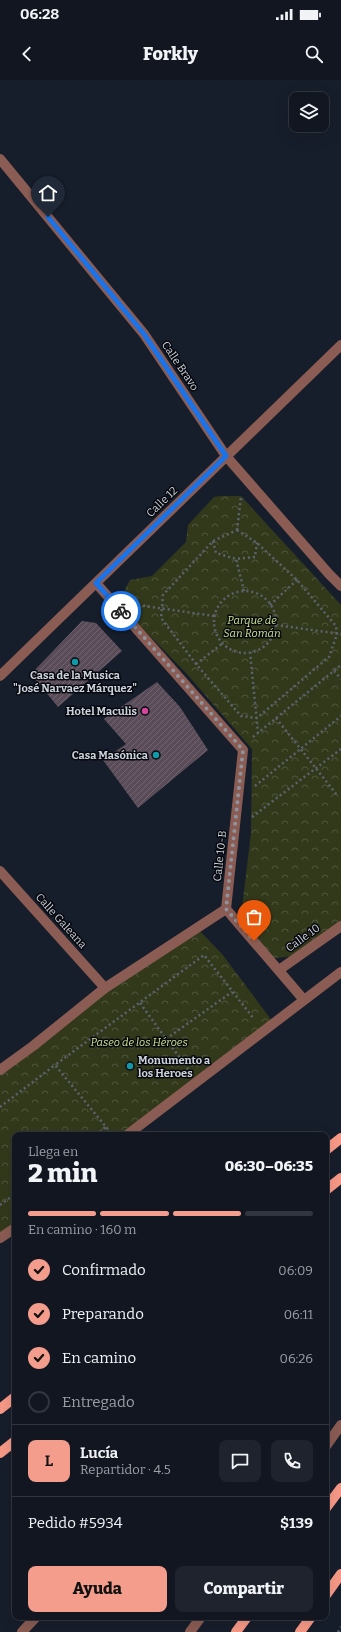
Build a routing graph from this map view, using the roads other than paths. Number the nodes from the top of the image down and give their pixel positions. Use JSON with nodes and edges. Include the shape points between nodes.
{"nodes":[{"id":1,"x":0,"y":159,"type":"edge"},
{"id":2,"x":341,"y":345,"type":"edge"},
{"id":3,"x":226,"y":456,"type":"junction"},
{"id":4,"x":96,"y":583,"type":"junction"},
{"id":5,"x":341,"y":586,"type":"edge"},
{"id":6,"x":0,"y":676,"type":"edge"},
{"id":7,"x":0,"y":871,"type":"edge"},
{"id":8,"x":226,"y":909,"type":"junction"},
{"id":9,"x":341,"y":926,"type":"edge"},
{"id":10,"x":279,"y":970,"type":"junction"},
{"id":11,"x":341,"y":972,"type":"edge"},
{"id":12,"x":105,"y":988,"type":"junction"},
{"id":13,"x":304,"y":1000,"type":"junction"},
{"id":14,"x":0,"y":1070,"type":"edge"},
{"id":15,"x":131,"y":1132,"type":"edge"},
{"id":16,"x":341,"y":1138,"type":"edge"},
{"id":17,"x":329,"y":1148,"type":"edge"},
{"id":18,"x":341,"y":1178,"type":"edge"},
{"id":19,"x":329,"y":1188,"type":"edge"},
{"id":20,"x":12,"y":1230,"type":"edge"},
{"id":21,"x":0,"y":1238,"type":"edge"},
{"id":22,"x":12,"y":1399,"type":"edge"},
{"id":23,"x":0,"y":1409,"type":"edge"},
{"id":24,"x":341,"y":1425,"type":"edge"},
{"id":25,"x":329,"y":1442,"type":"edge"},
{"id":26,"x":12,"y":1443,"type":"edge"},
{"id":27,"x":0,"y":1453,"type":"edge"},
{"id":28,"x":341,"y":1488,"type":"edge"},
{"id":29,"x":329,"y":1504,"type":"edge"},
{"id":30,"x":341,"y":1574,"type":"edge"},
{"id":31,"x":329,"y":1591,"type":"edge"},
{"id":32,"x":33,"y":1620,"type":"edge"},
{"id":33,"x":199,"y":1620,"type":"edge"},
{"id":34,"x":245,"y":1620,"type":"edge"},
{"id":35,"x":308,"y":1620,"type":"edge"},
{"id":36,"x":22,"y":1632,"type":"edge"},
{"id":37,"x":190,"y":1632,"type":"edge"},
{"id":38,"x":236,"y":1632,"type":"edge"},
{"id":39,"x":300,"y":1632,"type":"edge"}],
"edges":[{"from":1,"to":3,"type":"street","name":"Calle Bravo","via":[[144,334]]},
{"from":2,"to":3,"type":"street","name":"Calle 12"},
{"from":3,"to":4,"type":"street","name":"Calle 12"},
{"from":3,"to":5,"type":"street","name":"Calle Bravo"},
{"from":4,"to":6,"type":"street","name":"Calle 12"},
{"from":4,"to":8,"type":"street","name":"Calle 10-B","via":[[243,750]]},
{"from":7,"to":12,"type":"street","name":"Calle Galeana"},
{"from":8,"to":10,"type":"street"},
{"from":8,"to":12,"type":"street"},
{"from":9,"to":10,"type":"street","name":"Calle 10"},
{"from":10,"to":13,"type":"street"},
{"from":11,"to":13,"type":"street"},
{"from":12,"to":14,"type":"street"},
{"from":13,"to":15,"type":"street"},
{"from":16,"to":17,"type":"main road"},
{"from":18,"to":19,"type":"main road"},
{"from":20,"to":21,"type":"street"},
{"from":22,"to":23,"type":"main road"},
{"from":24,"to":25,"type":"street"},
{"from":26,"to":27,"type":"main road"},
{"from":28,"to":29,"type":"main road"},
{"from":30,"to":31,"type":"main road"},
{"from":32,"to":36,"type":"street"},
{"from":33,"to":37,"type":"street"},
{"from":34,"to":38,"type":"main road"},
{"from":35,"to":39,"type":"main road"}]}
